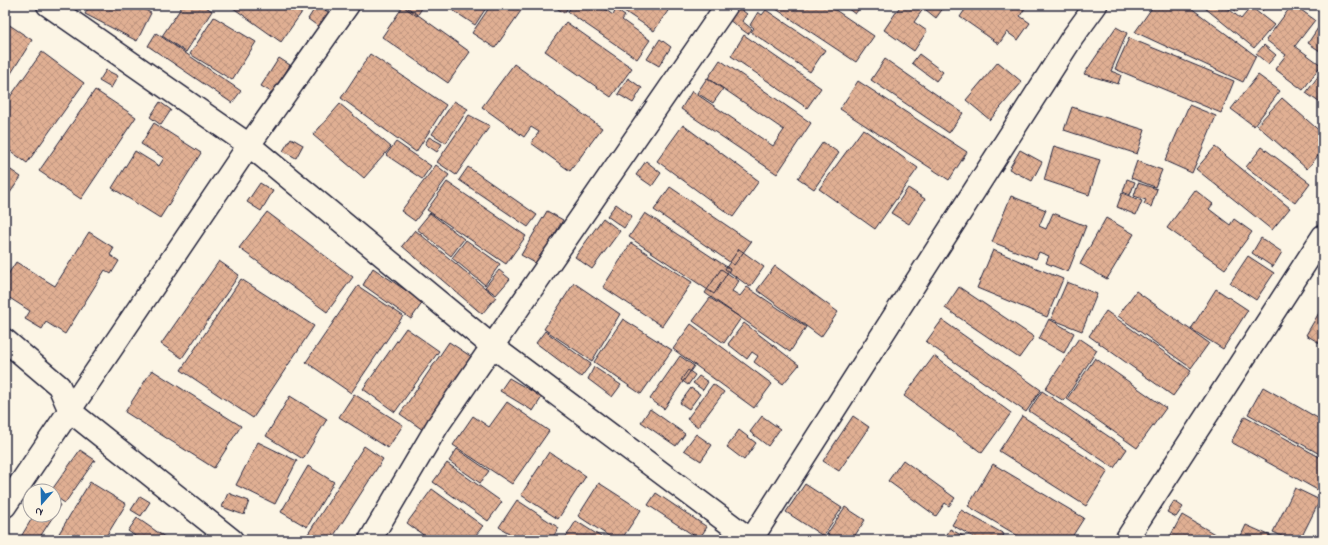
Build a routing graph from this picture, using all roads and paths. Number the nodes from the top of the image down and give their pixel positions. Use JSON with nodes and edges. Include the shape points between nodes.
{"nodes":[{"id":1,"x":48,"y":5,"type":"edge"},
{"id":2,"x":348,"y":5,"type":"edge"},
{"id":3,"x":727,"y":5,"type":"edge"},
{"id":4,"x":1096,"y":5,"type":"edge"},
{"id":5,"x":249,"y":145,"type":"junction"},
{"id":6,"x":1323,"y":236,"type":"edge"},
{"id":7,"x":5,"y":340,"type":"edge"},
{"id":8,"x":492,"y":346,"type":"junction"},
{"id":9,"x":70,"y":411,"type":"junction"},
{"id":10,"x":5,"y":506,"type":"edge"},
{"id":11,"x":232,"y":540,"type":"edge"},
{"id":12,"x":370,"y":540,"type":"edge"},
{"id":13,"x":751,"y":540,"type":"edge"},
{"id":14,"x":1126,"y":540,"type":"edge"}],
"edges":[{"from":1,"to":5,"type":"street"},
{"from":2,"to":5,"type":"street"},
{"from":3,"to":8,"type":"street"},
{"from":4,"to":13,"type":"street","via":[[1072,38]]},
{"from":5,"to":8,"type":"street"},
{"from":5,"to":9,"type":"street"},
{"from":6,"to":14,"type":"street"},
{"from":7,"to":9,"type":"street","via":[[59,386]]},
{"from":8,"to":12,"type":"street","via":[[438,425]]},
{"from":8,"to":13,"type":"street"},
{"from":9,"to":10,"type":"street"},
{"from":9,"to":11,"type":"street"}]}
